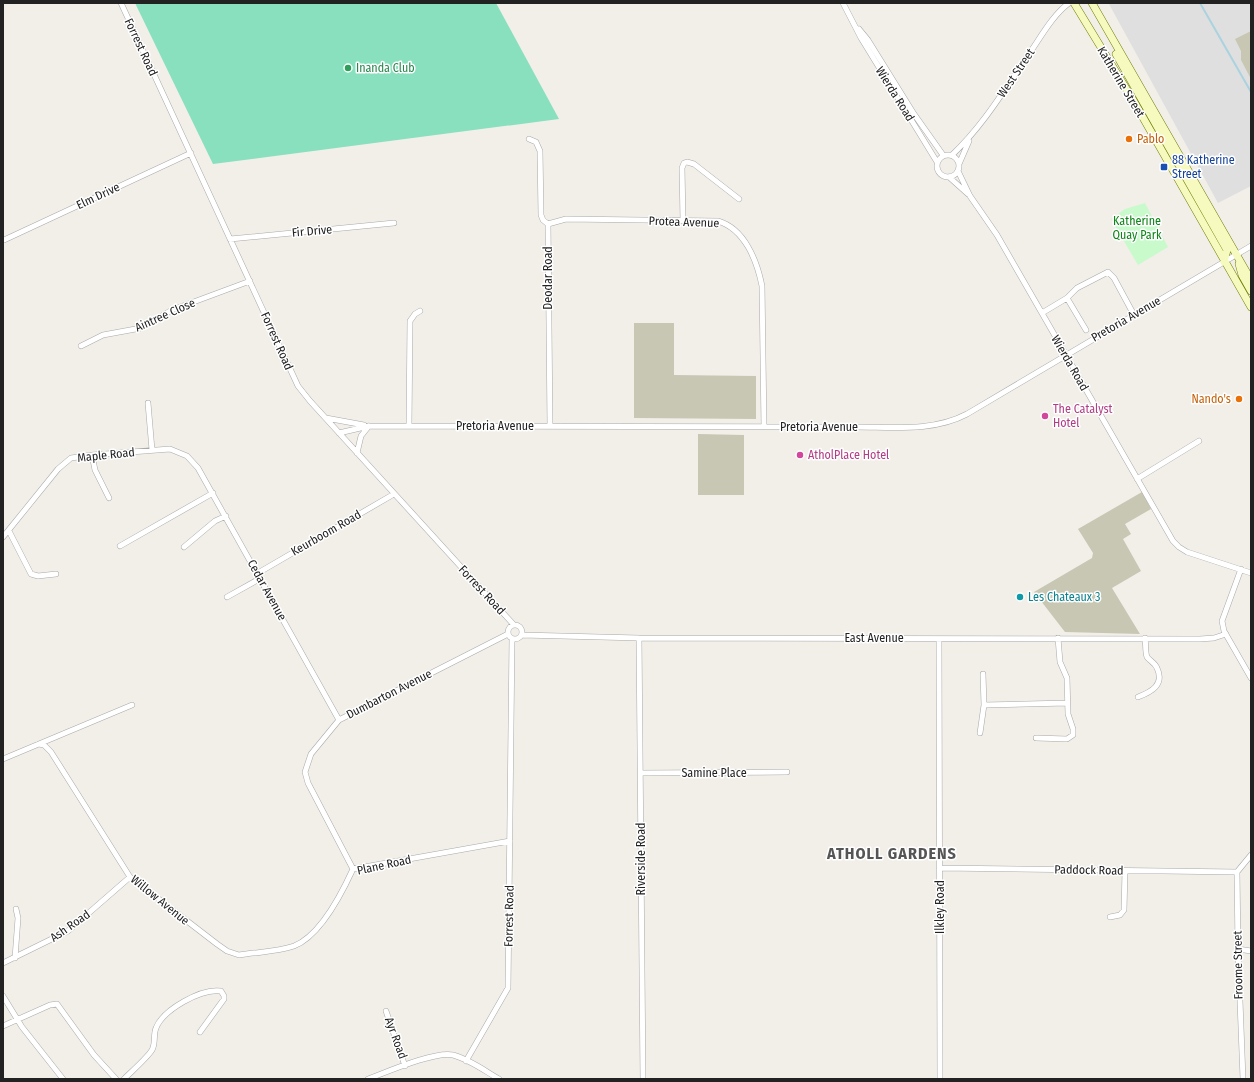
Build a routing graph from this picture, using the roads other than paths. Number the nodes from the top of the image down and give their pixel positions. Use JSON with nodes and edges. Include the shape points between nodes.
{"nodes":[{"id":1,"x":121,"y":3,"type":"edge"},
{"id":2,"x":843,"y":3,"type":"edge"},
{"id":3,"x":1069,"y":3,"type":"edge"},
{"id":4,"x":1074,"y":3,"type":"edge"},
{"id":5,"x":1088,"y":3,"type":"edge"},
{"id":6,"x":1092,"y":3,"type":"edge"},
{"id":7,"x":1063,"y":5,"type":"edge"},
{"id":8,"x":879,"y":63,"type":"junction"},
{"id":9,"x":899,"y":89,"type":"junction"},
{"id":10,"x":894,"y":93,"type":"junction"},
{"id":11,"x":970,"y":138,"type":"junction"},
{"id":12,"x":529,"y":139,"type":"dead end"},
{"id":13,"x":191,"y":153,"type":"junction"},
{"id":14,"x":943,"y":155,"type":"junction"},
{"id":15,"x":952,"y":155,"type":"junction"},
{"id":16,"x":937,"y":162,"type":"junction"},
{"id":17,"x":959,"y":164,"type":"junction"},
{"id":18,"x":958,"y":171,"type":"junction"},
{"id":19,"x":949,"y":177,"type":"junction"},
{"id":20,"x":970,"y":196,"type":"junction"},
{"id":21,"x":740,"y":199,"type":"dead end"},
{"id":22,"x":683,"y":221,"type":"junction"},
{"id":23,"x":394,"y":224,"type":"dead end"},
{"id":24,"x":548,"y":224,"type":"junction"},
{"id":25,"x":230,"y":239,"type":"junction"},
{"id":26,"x":4,"y":240,"type":"dead end"},
{"id":27,"x":1251,"y":246,"type":"edge"},
{"id":28,"x":1236,"y":254,"type":"junction"},
{"id":29,"x":1224,"y":262,"type":"junction"},
{"id":30,"x":1251,"y":280,"type":"edge"},
{"id":31,"x":250,"y":281,"type":"junction"},
{"id":32,"x":1251,"y":291,"type":"edge"},
{"id":33,"x":1067,"y":298,"type":"junction"},
{"id":34,"x":1251,"y":307,"type":"edge"},
{"id":35,"x":420,"y":311,"type":"dead end"},
{"id":36,"x":1042,"y":313,"type":"junction"},
{"id":37,"x":1134,"y":315,"type":"junction"},
{"id":38,"x":1086,"y":330,"type":"dead end"},
{"id":39,"x":81,"y":346,"type":"dead end"},
{"id":40,"x":1065,"y":354,"type":"junction"},
{"id":41,"x":148,"y":403,"type":"dead end"},
{"id":42,"x":326,"y":418,"type":"junction"},
{"id":43,"x":369,"y":426,"type":"junction"},
{"id":44,"x":409,"y":426,"type":"junction"},
{"id":45,"x":550,"y":426,"type":"junction"},
{"id":46,"x":764,"y":427,"type":"junction"},
{"id":47,"x":339,"y":433,"type":"junction"},
{"id":48,"x":1199,"y":441,"type":"dead end"},
{"id":49,"x":152,"y":450,"type":"junction"},
{"id":50,"x":357,"y":453,"type":"junction"},
{"id":51,"x":92,"y":455,"type":"junction"},
{"id":52,"x":194,"y":461,"type":"joint"},
{"id":53,"x":1137,"y":478,"type":"junction"},
{"id":54,"x":213,"y":493,"type":"junction"},
{"id":55,"x":394,"y":494,"type":"junction"},
{"id":56,"x":109,"y":498,"type":"dead end"},
{"id":57,"x":226,"y":516,"type":"junction"},
{"id":58,"x":9,"y":531,"type":"junction"},
{"id":59,"x":3,"y":537,"type":"edge"},
{"id":60,"x":120,"y":546,"type":"dead end"},
{"id":61,"x":184,"y":547,"type":"dead end"},
{"id":62,"x":1241,"y":569,"type":"junction"},
{"id":63,"x":1251,"y":573,"type":"edge"},
{"id":64,"x":56,"y":574,"type":"dead end"},
{"id":65,"x":259,"y":575,"type":"junction"},
{"id":66,"x":227,"y":598,"type":"dead end"},
{"id":67,"x":514,"y":625,"type":"junction"},
{"id":68,"x":508,"y":634,"type":"junction"},
{"id":69,"x":1226,"y":634,"type":"junction"},
{"id":70,"x":522,"y":635,"type":"junction"},
{"id":71,"x":639,"y":638,"type":"junction"},
{"id":72,"x":1058,"y":638,"type":"junction"},
{"id":73,"x":1146,"y":638,"type":"junction"},
{"id":74,"x":512,"y":639,"type":"junction"},
{"id":75,"x":940,"y":639,"type":"junction"},
{"id":76,"x":983,"y":674,"type":"dead end"},
{"id":77,"x":1251,"y":678,"type":"edge"},
{"id":78,"x":1138,"y":697,"type":"dead end"},
{"id":79,"x":1067,"y":703,"type":"junction"},
{"id":80,"x":132,"y":705,"type":"dead end"},
{"id":81,"x":984,"y":705,"type":"junction"},
{"id":82,"x":338,"y":720,"type":"junction"},
{"id":83,"x":980,"y":733,"type":"dead end"},
{"id":84,"x":1036,"y":738,"type":"dead end"},
{"id":85,"x":39,"y":744,"type":"junction"},
{"id":86,"x":3,"y":759,"type":"edge"},
{"id":87,"x":787,"y":772,"type":"dead end"},
{"id":88,"x":641,"y":773,"type":"junction"},
{"id":89,"x":510,"y":841,"type":"junction"},
{"id":90,"x":1251,"y":855,"type":"edge"},
{"id":91,"x":940,"y":868,"type":"junction"},
{"id":92,"x":353,"y":870,"type":"junction"},
{"id":93,"x":1125,"y":871,"type":"junction"},
{"id":94,"x":1238,"y":872,"type":"junction"},
{"id":95,"x":130,"y":877,"type":"junction"},
{"id":96,"x":16,"y":909,"type":"dead end"},
{"id":97,"x":1110,"y":917,"type":"dead end"},
{"id":98,"x":294,"y":946,"type":"joint"},
{"id":99,"x":1238,"y":950,"type":"junction"},
{"id":100,"x":1251,"y":951,"type":"edge"},
{"id":101,"x":15,"y":958,"type":"junction"},
{"id":102,"x":3,"y":963,"type":"edge"},
{"id":103,"x":3,"y":996,"type":"edge"},
{"id":104,"x":386,"y":1011,"type":"dead end"},
{"id":105,"x":17,"y":1020,"type":"junction"},
{"id":106,"x":3,"y":1026,"type":"edge"},
{"id":107,"x":200,"y":1032,"type":"dead end"},
{"id":108,"x":466,"y":1061,"type":"junction"},
{"id":109,"x":405,"y":1066,"type":"junction"},
{"id":110,"x":63,"y":1079,"type":"edge"},
{"id":111,"x":116,"y":1079,"type":"edge"},
{"id":112,"x":124,"y":1079,"type":"edge"},
{"id":113,"x":368,"y":1079,"type":"edge"},
{"id":114,"x":499,"y":1079,"type":"edge"},
{"id":115,"x":643,"y":1079,"type":"edge"},
{"id":116,"x":940,"y":1079,"type":"edge"},
{"id":117,"x":1243,"y":1079,"type":"edge"}],
"edges":[{"from":1,"to":13,"type":"street","name":"Forrest Road"},
{"from":2,"to":8,"type":"street","name":"Wierda Road","via":[[861,38]]},
{"from":3,"to":7,"type":"street","name":"West Street"},
{"from":4,"to":29,"type":"main road","name":"Katherine Street","via":[[1133,100]]},
{"from":5,"to":29,"type":"main road","via":[[1227,250]]},
{"from":6,"to":28,"type":"main road","name":"Katherine Street"},
{"from":7,"to":11,"type":"street","name":"West Street"},
{"from":8,"to":9,"type":"street","name":"Wierda Road"},
{"from":8,"to":10,"type":"street","name":"Wierda Road"},
{"from":9,"to":10,"type":"street"},
{"from":9,"to":14,"type":"street","name":"Wierda Road"},
{"from":10,"to":16,"type":"street","name":"Wierda Road"},
{"from":11,"to":15,"type":"street","name":"West Street"},
{"from":11,"to":17,"type":"street","name":"West Street"},
{"from":12,"to":24,"type":"street","name":"Deodar Road","via":[[536,142],[540,151],[540,212]]},
{"from":13,"to":25,"type":"street","name":"Forrest Road"},
{"from":13,"to":26,"type":"street","name":"Elm Drive"},
{"from":14,"to":15,"type":"street"},
{"from":14,"to":16,"type":"street"},
{"from":15,"to":17,"type":"street"},
{"from":16,"to":19,"type":"street","via":[[940,174]]},
{"from":17,"to":18,"type":"street"},
{"from":18,"to":19,"type":"street"},
{"from":18,"to":20,"type":"street","name":"Wierda Road"},
{"from":19,"to":20,"type":"street","name":"Wierda Road"},
{"from":20,"to":36,"type":"street","name":"Wierda Road","via":[[997,235]]},
{"from":21,"to":22,"type":"street","via":[[694,164],[684,163]]},
{"from":22,"to":24,"type":"street","name":"Protea Avenue","via":[[566,219]]},
{"from":22,"to":46,"type":"street","name":"Protea Avenue","via":[[718,221],[728,225],[738,233],[756,264],[764,298]]},
{"from":23,"to":25,"type":"street","name":"Fir Drive"},
{"from":24,"to":45,"type":"street","name":"Deodar Road"},
{"from":25,"to":31,"type":"street","name":"Forrest Road"},
{"from":27,"to":28,"type":"street","name":"Pretoria Avenue"},
{"from":28,"to":29,"type":"street","name":"Pretoria Avenue"},
{"from":28,"to":30,"type":"main road","name":"Katherine Street"},
{"from":28,"to":32,"type":"main road","via":[[1241,272]]},
{"from":29,"to":34,"type":"main road","name":"Katherine Street"},
{"from":29,"to":37,"type":"street","name":"Pretoria Avenue"},
{"from":31,"to":39,"type":"street","name":"Aintree Close","via":[[172,310],[141,328],[103,335]]},
{"from":31,"to":42,"type":"street","name":"Forrest Road","via":[[298,386]]},
{"from":33,"to":36,"type":"street"},
{"from":33,"to":37,"type":"street","via":[[1077,288],[1108,272],[1114,278]]},
{"from":33,"to":38,"type":"street"},
{"from":35,"to":44,"type":"street","via":[[410,321]]},
{"from":36,"to":40,"type":"street","name":"Wierda Road"},
{"from":37,"to":40,"type":"street","name":"Pretoria Avenue"},
{"from":40,"to":46,"type":"street","name":"Pretoria Avenue","via":[[967,414],[947,423],[922,426]]},
{"from":40,"to":53,"type":"street","name":"Wierda Road"},
{"from":41,"to":49,"type":"street"},
{"from":42,"to":43,"type":"street"},
{"from":42,"to":47,"type":"street","name":"Forrest Road"},
{"from":43,"to":44,"type":"street","name":"Pretoria Avenue"},
{"from":43,"to":47,"type":"street","name":"Pretoria Avenue"},
{"from":43,"to":50,"type":"street","via":[[361,436]]},
{"from":44,"to":45,"type":"street","name":"Pretoria Avenue"},
{"from":45,"to":46,"type":"street","name":"Pretoria Avenue"},
{"from":47,"to":50,"type":"street","name":"Forrest Road"},
{"from":48,"to":53,"type":"street"},
{"from":49,"to":51,"type":"street","name":"Maple Road"},
{"from":49,"to":52,"type":"street","name":"Maple Road","via":[[176,450]]},
{"from":50,"to":55,"type":"street","name":"Forrest Road"},
{"from":51,"to":56,"type":"street","via":[[95,470]]},
{"from":51,"to":58,"type":"street","name":"Maple Road","via":[[77,457],[63,464]]},
{"from":52,"to":54,"type":"street","name":"Cedar Avenue"},
{"from":53,"to":62,"type":"street","name":"Wierda Road","via":[[1179,548]]},
{"from":54,"to":57,"type":"street","name":"Cedar Avenue"},
{"from":54,"to":60,"type":"street"},
{"from":55,"to":65,"type":"street","name":"Keurboom Road"},
{"from":55,"to":67,"type":"street","name":"Forrest Road"},
{"from":57,"to":61,"type":"street","via":[[215,521]]},
{"from":57,"to":65,"type":"street","name":"Cedar Avenue"},
{"from":58,"to":59,"type":"street","name":"Maple Road"},
{"from":58,"to":64,"type":"street","via":[[31,574]]},
{"from":62,"to":63,"type":"street","name":"Wierda Road"},
{"from":62,"to":69,"type":"street","via":[[1222,618]]},
{"from":65,"to":66,"type":"street","name":"Keurboom Road"},
{"from":65,"to":82,"type":"street","name":"Cedar Avenue"},
{"from":67,"to":68,"type":"street","via":[[509,628]]},
{"from":67,"to":70,"type":"street","via":[[520,627]]},
{"from":68,"to":74,"type":"street"},
{"from":68,"to":82,"type":"street","name":"Dumbarton Avenue"},
{"from":69,"to":73,"type":"street","name":"East Avenue","via":[[1209,639]]},
{"from":69,"to":77,"type":"street"},
{"from":70,"to":71,"type":"street","name":"East Avenue"},
{"from":70,"to":74,"type":"street","via":[[518,639]]},
{"from":71,"to":75,"type":"street","name":"East Avenue"},
{"from":71,"to":88,"type":"street","name":"Riverside Road"},
{"from":72,"to":73,"type":"street","name":"East Avenue"},
{"from":72,"to":75,"type":"street","name":"East Avenue"},
{"from":72,"to":79,"type":"street","via":[[1060,662],[1067,678]]},
{"from":73,"to":78,"type":"street","via":[[1146,656],[1158,668],[1158,686]]},
{"from":74,"to":89,"type":"street","name":"Forrest Road"},
{"from":75,"to":91,"type":"street","name":"Ilkley Road"},
{"from":76,"to":81,"type":"street"},
{"from":79,"to":81,"type":"street"},
{"from":79,"to":84,"type":"street","via":[[1073,736],[1067,739]]},
{"from":80,"to":85,"type":"street"},
{"from":81,"to":83,"type":"street"},
{"from":82,"to":92,"type":"street","name":"Dumbarton Avenue","via":[[311,754],[305,772],[310,789]]},
{"from":85,"to":86,"type":"street"},
{"from":85,"to":95,"type":"street","name":"Willow Avenue","via":[[51,752]]},
{"from":87,"to":88,"type":"street","name":"Samine Place"},
{"from":88,"to":115,"type":"street","name":"Riverside Road"},
{"from":89,"to":92,"type":"street","name":"Plane Road"},
{"from":89,"to":108,"type":"street","name":"Forrest Road","via":[[508,988]]},
{"from":90,"to":94,"type":"street"},
{"from":91,"to":93,"type":"street","name":"Paddock Road"},
{"from":91,"to":116,"type":"street","name":"Ilkley Road"},
{"from":92,"to":98,"type":"street","name":"Plane Road","via":[[319,925]]},
{"from":93,"to":94,"type":"street","name":"Paddock Road"},
{"from":93,"to":97,"type":"street","via":[[1124,910],[1120,915]]},
{"from":94,"to":99,"type":"street","name":"Froome Street"},
{"from":95,"to":98,"type":"street","name":"Willow Avenue","via":[[227,951],[239,955]]},
{"from":95,"to":101,"type":"street","name":"Ash Road","via":[[68,931]]},
{"from":96,"to":101,"type":"street","via":[[18,918]]},
{"from":99,"to":100,"type":"street"},
{"from":99,"to":117,"type":"street","name":"Froome Street"},
{"from":101,"to":102,"type":"street","name":"Ash Road"},
{"from":103,"to":105,"type":"street"},
{"from":104,"to":109,"type":"street","name":"Ayr Road"},
{"from":105,"to":106,"type":"street"},
{"from":105,"to":110,"type":"street"},
{"from":105,"to":111,"type":"street","via":[[53,1004],[58,1006],[98,1061]]},
{"from":107,"to":112,"type":"street","via":[[222,1003],[224,996],[221,991],[198,994],[184,1001],[162,1020],[156,1028],[152,1050]]},
{"from":108,"to":109,"type":"street","via":[[448,1054]]},
{"from":108,"to":114,"type":"street"},
{"from":109,"to":113,"type":"street"}]}
